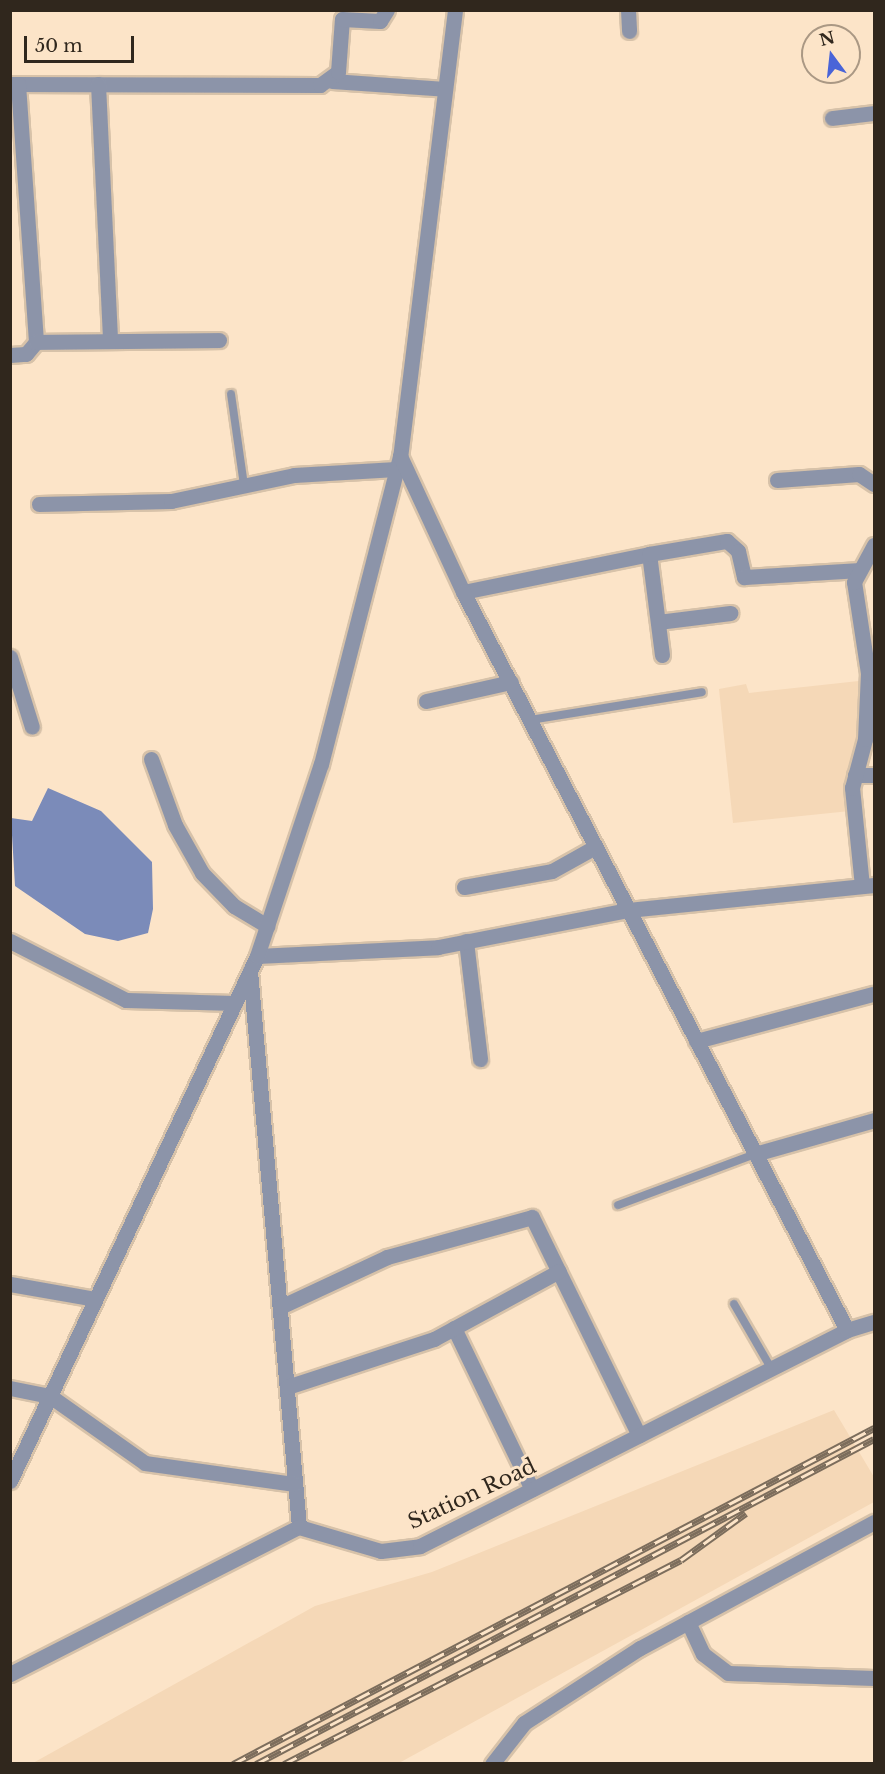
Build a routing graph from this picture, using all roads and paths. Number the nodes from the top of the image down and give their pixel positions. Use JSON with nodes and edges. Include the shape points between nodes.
{"nodes":[{"id":1,"x":387,"y":10,"type":"edge"},
{"id":2,"x":455,"y":10,"type":"edge"},
{"id":3,"x":628,"y":10,"type":"edge"},
{"id":4,"x":629,"y":31,"type":"dead end"},
{"id":5,"x":332,"y":81,"type":"junction"},
{"id":6,"x":14,"y":84,"type":"edge"},
{"id":7,"x":98,"y":84,"type":"junction"},
{"id":8,"x":446,"y":89,"type":"junction"},
{"id":9,"x":874,"y":113,"type":"edge"},
{"id":10,"x":832,"y":118,"type":"dead end"},
{"id":11,"x":110,"y":338,"type":"junction"},
{"id":12,"x":219,"y":340,"type":"dead end"},
{"id":13,"x":36,"y":342,"type":"junction"},
{"id":14,"x":10,"y":355,"type":"edge"},
{"id":15,"x":231,"y":394,"type":"dead end"},
{"id":16,"x":398,"y":462,"type":"junction"},
{"id":17,"x":777,"y":480,"type":"dead end"},
{"id":18,"x":874,"y":484,"type":"edge"},
{"id":19,"x":244,"y":485,"type":"junction"},
{"id":20,"x":39,"y":504,"type":"dead end"},
{"id":21,"x":874,"y":545,"type":"edge"},
{"id":22,"x":649,"y":554,"type":"junction"},
{"id":23,"x":857,"y":570,"type":"junction"},
{"id":24,"x":463,"y":592,"type":"junction"},
{"id":25,"x":730,"y":613,"type":"dead end"},
{"id":26,"x":658,"y":622,"type":"junction"},
{"id":27,"x":663,"y":655,"type":"dead end"},
{"id":28,"x":10,"y":657,"type":"edge"},
{"id":29,"x":510,"y":682,"type":"junction"},
{"id":30,"x":702,"y":692,"type":"dead end"},
{"id":31,"x":426,"y":701,"type":"dead end"},
{"id":32,"x":530,"y":720,"type":"junction"},
{"id":33,"x":32,"y":727,"type":"dead end"},
{"id":34,"x":151,"y":759,"type":"dead end"},
{"id":35,"x":874,"y":774,"type":"edge"},
{"id":36,"x":855,"y":775,"type":"junction"},
{"id":37,"x":595,"y":847,"type":"junction"},
{"id":38,"x":868,"y":886,"type":"edge"},
{"id":39,"x":464,"y":887,"type":"dead end"},
{"id":40,"x":628,"y":910,"type":"junction"},
{"id":41,"x":267,"y":926,"type":"junction"},
{"id":42,"x":10,"y":941,"type":"edge"},
{"id":43,"x":466,"y":941,"type":"junction"},
{"id":44,"x":257,"y":956,"type":"junction"},
{"id":45,"x":250,"y":971,"type":"junction"},
{"id":46,"x":873,"y":994,"type":"dead end"},
{"id":47,"x":235,"y":1003,"type":"junction"},
{"id":48,"x":696,"y":1041,"type":"junction"},
{"id":49,"x":480,"y":1059,"type":"dead end"},
{"id":50,"x":874,"y":1120,"type":"edge"},
{"id":51,"x":755,"y":1154,"type":"junction"},
{"id":52,"x":618,"y":1205,"type":"dead end"},
{"id":53,"x":559,"y":1271,"type":"junction"},
{"id":54,"x":10,"y":1284,"type":"edge"},
{"id":55,"x":95,"y":1299,"type":"junction"},
{"id":56,"x":734,"y":1304,"type":"dead end"},
{"id":57,"x":280,"y":1306,"type":"junction"},
{"id":58,"x":874,"y":1322,"type":"edge"},
{"id":59,"x":454,"y":1328,"type":"junction"},
{"id":60,"x":847,"y":1330,"type":"junction"},
{"id":61,"x":771,"y":1368,"type":"junction"},
{"id":62,"x":287,"y":1387,"type":"junction"},
{"id":63,"x":10,"y":1388,"type":"edge"},
{"id":64,"x":50,"y":1396,"type":"junction"},
{"id":65,"x":639,"y":1435,"type":"junction"},
{"id":66,"x":10,"y":1481,"type":"edge"},
{"id":67,"x":295,"y":1484,"type":"junction"},
{"id":68,"x":532,"y":1489,"type":"junction"},
{"id":69,"x":874,"y":1522,"type":"edge"},
{"id":70,"x":299,"y":1527,"type":"junction"},
{"id":71,"x":688,"y":1622,"type":"junction"},
{"id":72,"x":10,"y":1674,"type":"edge"},
{"id":73,"x":874,"y":1678,"type":"edge"},
{"id":74,"x":492,"y":1764,"type":"edge"}],
"edges":[{"from":1,"to":5,"type":"street","via":[[380,21],[342,19],[338,72]]},
{"from":2,"to":8,"type":"street"},
{"from":3,"to":4,"type":"street"},
{"from":5,"to":7,"type":"street"},
{"from":5,"to":8,"type":"street"},
{"from":6,"to":7,"type":"street"},
{"from":6,"to":13,"type":"street"},
{"from":7,"to":11,"type":"street"},
{"from":8,"to":16,"type":"street"},
{"from":9,"to":10,"type":"street"},
{"from":11,"to":12,"type":"street"},
{"from":11,"to":13,"type":"street"},
{"from":13,"to":14,"type":"street","via":[[26,354]]},
{"from":15,"to":19,"type":"lane"},
{"from":16,"to":19,"type":"street"},
{"from":16,"to":24,"type":"street"},
{"from":16,"to":41,"type":"street","via":[[321,764]]},
{"from":17,"to":18,"type":"street","via":[[860,474]]},
{"from":19,"to":20,"type":"street","via":[[171,501]]},
{"from":21,"to":23,"type":"street"},
{"from":22,"to":23,"type":"street","via":[[727,541],[738,551],[744,577]]},
{"from":22,"to":24,"type":"street"},
{"from":22,"to":26,"type":"street"},
{"from":23,"to":36,"type":"street","via":[[855,592],[868,673],[865,739]]},
{"from":24,"to":29,"type":"street"},
{"from":25,"to":26,"type":"street"},
{"from":26,"to":27,"type":"street"},
{"from":28,"to":33,"type":"street"},
{"from":29,"to":31,"type":"street"},
{"from":29,"to":32,"type":"street"},
{"from":30,"to":32,"type":"lane"},
{"from":32,"to":37,"type":"street"},
{"from":34,"to":41,"type":"street","via":[[175,825],[202,873],[234,906]]},
{"from":35,"to":36,"type":"street"},
{"from":36,"to":38,"type":"street","via":[[852,806]]},
{"from":37,"to":39,"type":"street","via":[[552,872]]},
{"from":37,"to":40,"type":"street"},
{"from":38,"to":40,"type":"street"},
{"from":40,"to":43,"type":"street"},
{"from":40,"to":48,"type":"street"},
{"from":41,"to":44,"type":"street"},
{"from":42,"to":47,"type":"street","via":[[126,1000]]},
{"from":43,"to":44,"type":"street","via":[[382,953]]},
{"from":43,"to":49,"type":"street"},
{"from":44,"to":45,"type":"street"},
{"from":45,"to":47,"type":"street"},
{"from":45,"to":57,"type":"street"},
{"from":46,"to":48,"type":"street"},
{"from":47,"to":55,"type":"street"},
{"from":48,"to":51,"type":"street"},
{"from":50,"to":51,"type":"street"},
{"from":51,"to":52,"type":"lane"},
{"from":51,"to":60,"type":"street"},
{"from":53,"to":57,"type":"street","via":[[531,1217],[387,1257]]},
{"from":53,"to":59,"type":"street"},
{"from":53,"to":65,"type":"street"},
{"from":54,"to":55,"type":"street"},
{"from":55,"to":64,"type":"street"},
{"from":56,"to":61,"type":"lane"},
{"from":57,"to":62,"type":"street"},
{"from":58,"to":60,"type":"street","name":"Station Road"},
{"from":59,"to":62,"type":"street","via":[[383,1359]]},
{"from":59,"to":68,"type":"street"},
{"from":60,"to":61,"type":"street","name":"Station Road"},
{"from":61,"to":65,"type":"street","name":"Station Road"},
{"from":62,"to":67,"type":"street"},
{"from":63,"to":64,"type":"street"},
{"from":64,"to":66,"type":"street"},
{"from":64,"to":67,"type":"street","via":[[145,1463]]},
{"from":65,"to":68,"type":"street","name":"Station Road"},
{"from":67,"to":70,"type":"street"},
{"from":68,"to":70,"type":"street","name":"Station Road","via":[[420,1546],[381,1551]]},
{"from":69,"to":71,"type":"street"},
{"from":70,"to":72,"type":"street"},
{"from":71,"to":73,"type":"street","via":[[703,1654],[728,1673]]},
{"from":71,"to":74,"type":"street","via":[[524,1723]]}]}
